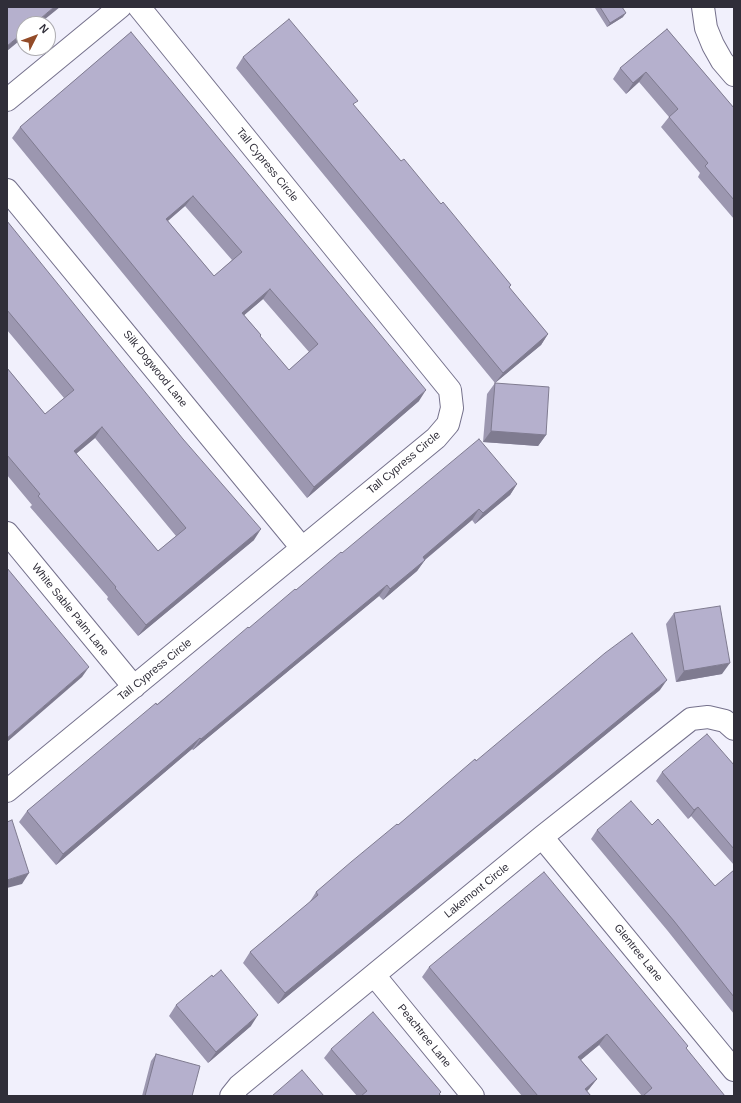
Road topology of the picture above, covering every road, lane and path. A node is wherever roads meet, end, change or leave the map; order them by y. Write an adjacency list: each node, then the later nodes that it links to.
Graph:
1 (120, 7): 5 (street)
2 (139, 7): 8 (street, Tall Cypress Circle)
3 (703, 7): 4 (street)
4 (734, 75)
5 (7, 100)
6 (7, 190): 8 (street, Silk Dogwood Lane)
7 (7, 533): 9 (street, White Sable Palm Lane)
8 (302, 548): 9 (street, Tall Cypress Circle)
9 (134, 687): 11 (street, Tall Cypress Circle)
10 (734, 729): 12 (street, Lakemont Circle)
11 (7, 791)
12 (542, 837): 13 (street, Lakemont Circle); 14 (street, Glentree Lane)
13 (374, 975): 15 (street, Lakemont Circle); 16 (street, Peachtree Lane)
14 (734, 1070)
15 (231, 1096)
16 (473, 1096)

